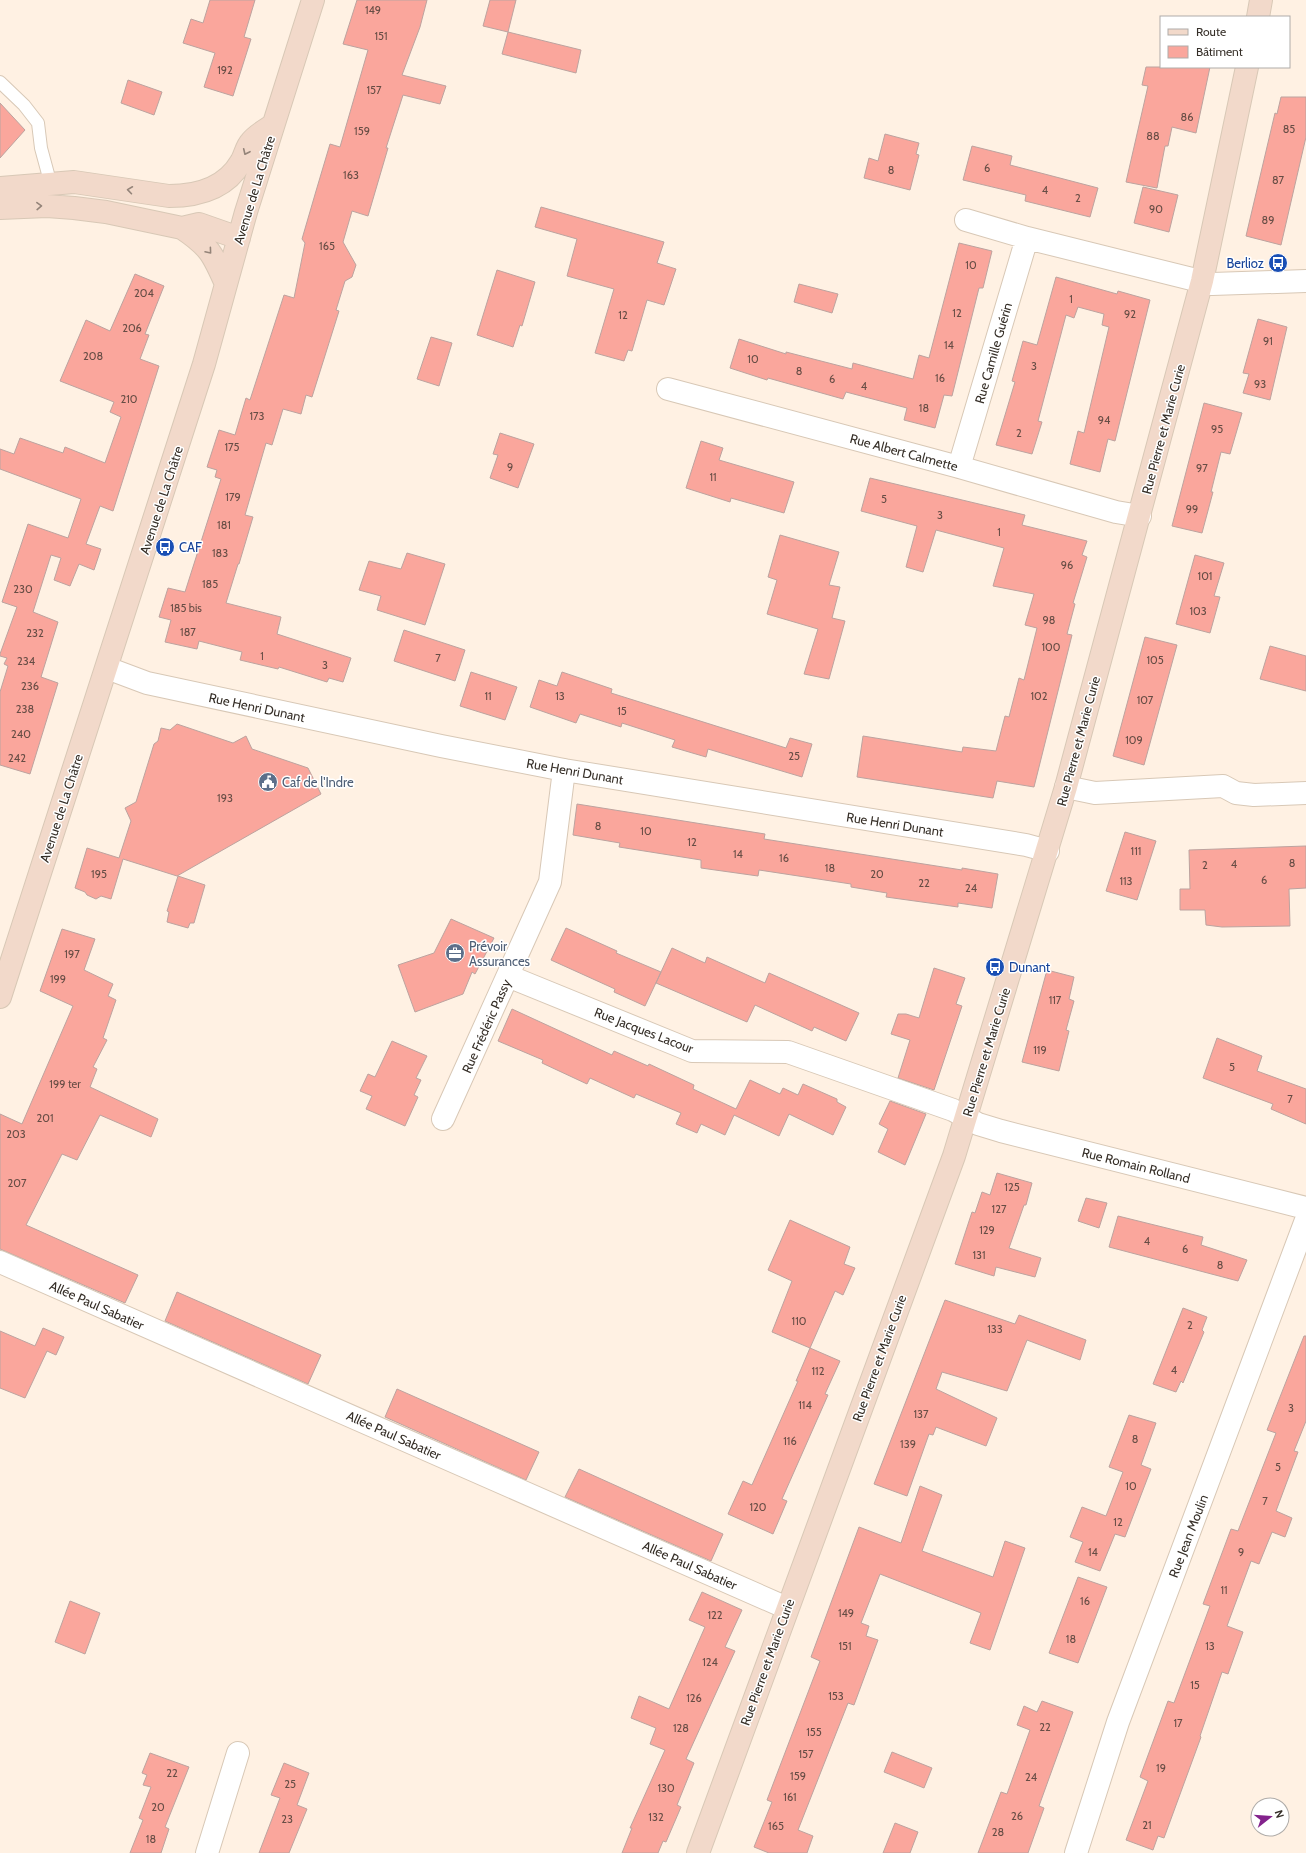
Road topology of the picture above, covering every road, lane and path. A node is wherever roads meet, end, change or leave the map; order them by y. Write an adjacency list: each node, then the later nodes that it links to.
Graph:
1 (313, 0): 6 (street, Avenue de La Châtre)
2 (1261, 0): 3 (street)
3 (1258, 16)
4 (1247, 68): 15 (street, Rue Pierre et Marie Curie)
5 (0, 82): 7 (lane)
6 (273, 125): 9 (street, one-way to 9); 13 (street, Avenue de La Châtre)
7 (51, 185): 8 (street); 9 (street, one-way to 7)
8 (0, 188)
9 (169, 196): 12 (street)
10 (0, 208): 12 (street, one-way to 12)
11 (966, 220): 14 (street)
12 (190, 226): 13 (street); 17 (street, one-way to 17)
13 (238, 238): 17 (street, Avenue de La Châtre)
14 (1027, 238): 15 (street); 19 (street, Rue Camille Guérin)
15 (1202, 281): 16 (street); 20 (street, Rue Pierre et Marie Curie)
16 (1306, 281)
17 (226, 284): 21 (street, Avenue de La Châtre)
18 (668, 389): 19 (street, Rue Albert Calmette)
19 (959, 467): 20 (street, Rue Albert Calmette)
20 (1140, 516): 23 (street, Rue Pierre et Marie Curie)
21 (107, 668): 22 (street, Rue Henri Dunant); 27 (street, Avenue de La Châtre)
22 (564, 770): 25 (street, Rue Henri Dunant); 26 (street, Rue Frédéric Passy)
23 (1066, 787): 24 (street); 25 (street, Rue Pierre et Marie Curie)
24 (1306, 793)
25 (1048, 851): 28 (street, Rue Pierre et Marie Curie)
26 (508, 976): 28 (street, Rue Jacques Lacour); 29 (street, Rue Frédéric Passy)
27 (0, 997)
28 (967, 1117): 30 (street, Rue Romain Rolland); 33 (street, Rue Pierre et Marie Curie)
29 (443, 1119)
30 (1306, 1208)
31 (1306, 1220): 37 (street, Rue Jean Moulin)
32 (0, 1262): 33 (street, Allée Paul Sabatier)
33 (787, 1608): 36 (street, Rue Pierre et Marie Curie)
34 (238, 1753): 35 (street)
35 (207, 1853)
36 (698, 1853)
37 (1076, 1853)

